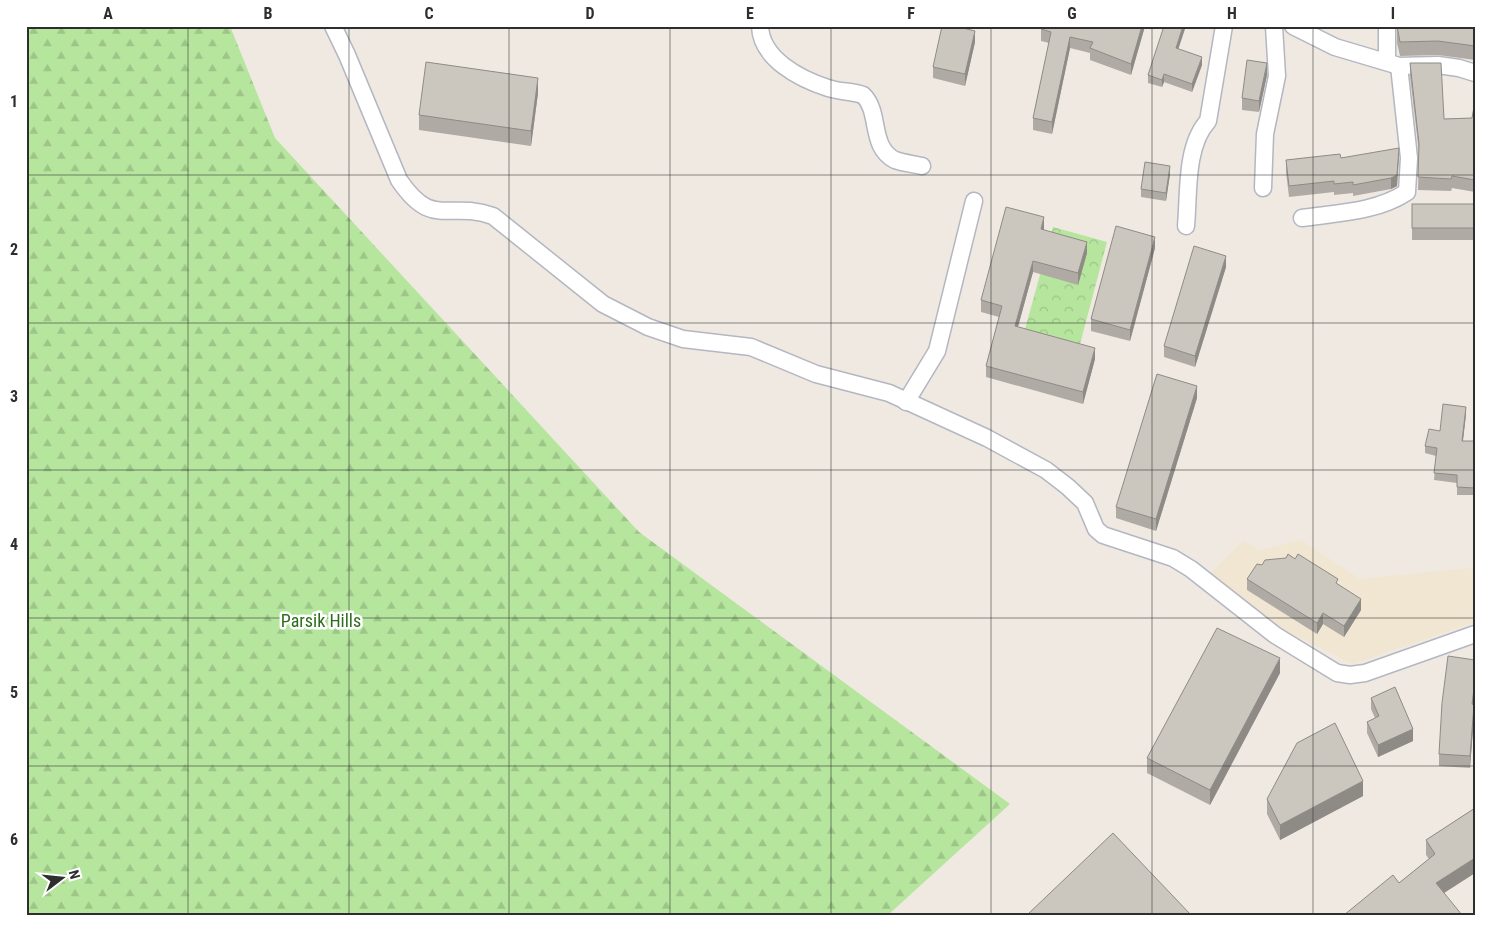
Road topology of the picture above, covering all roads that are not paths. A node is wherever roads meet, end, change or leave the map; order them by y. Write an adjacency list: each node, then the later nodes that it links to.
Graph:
1 (333, 26): 14 (street)
2 (760, 26): 9 (street)
3 (1224, 26): 13 (street)
4 (1274, 26): 10 (street)
5 (1293, 26): 7 (street)
6 (1387, 26): 7 (street)
7 (1393, 64): 8 (street); 12 (street)
8 (1475, 73)
9 (922, 166)
10 (1263, 188)
11 (974, 201): 14 (street)
12 (1302, 218)
13 (1186, 226)
14 (906, 402): 15 (street)
15 (1475, 634)

